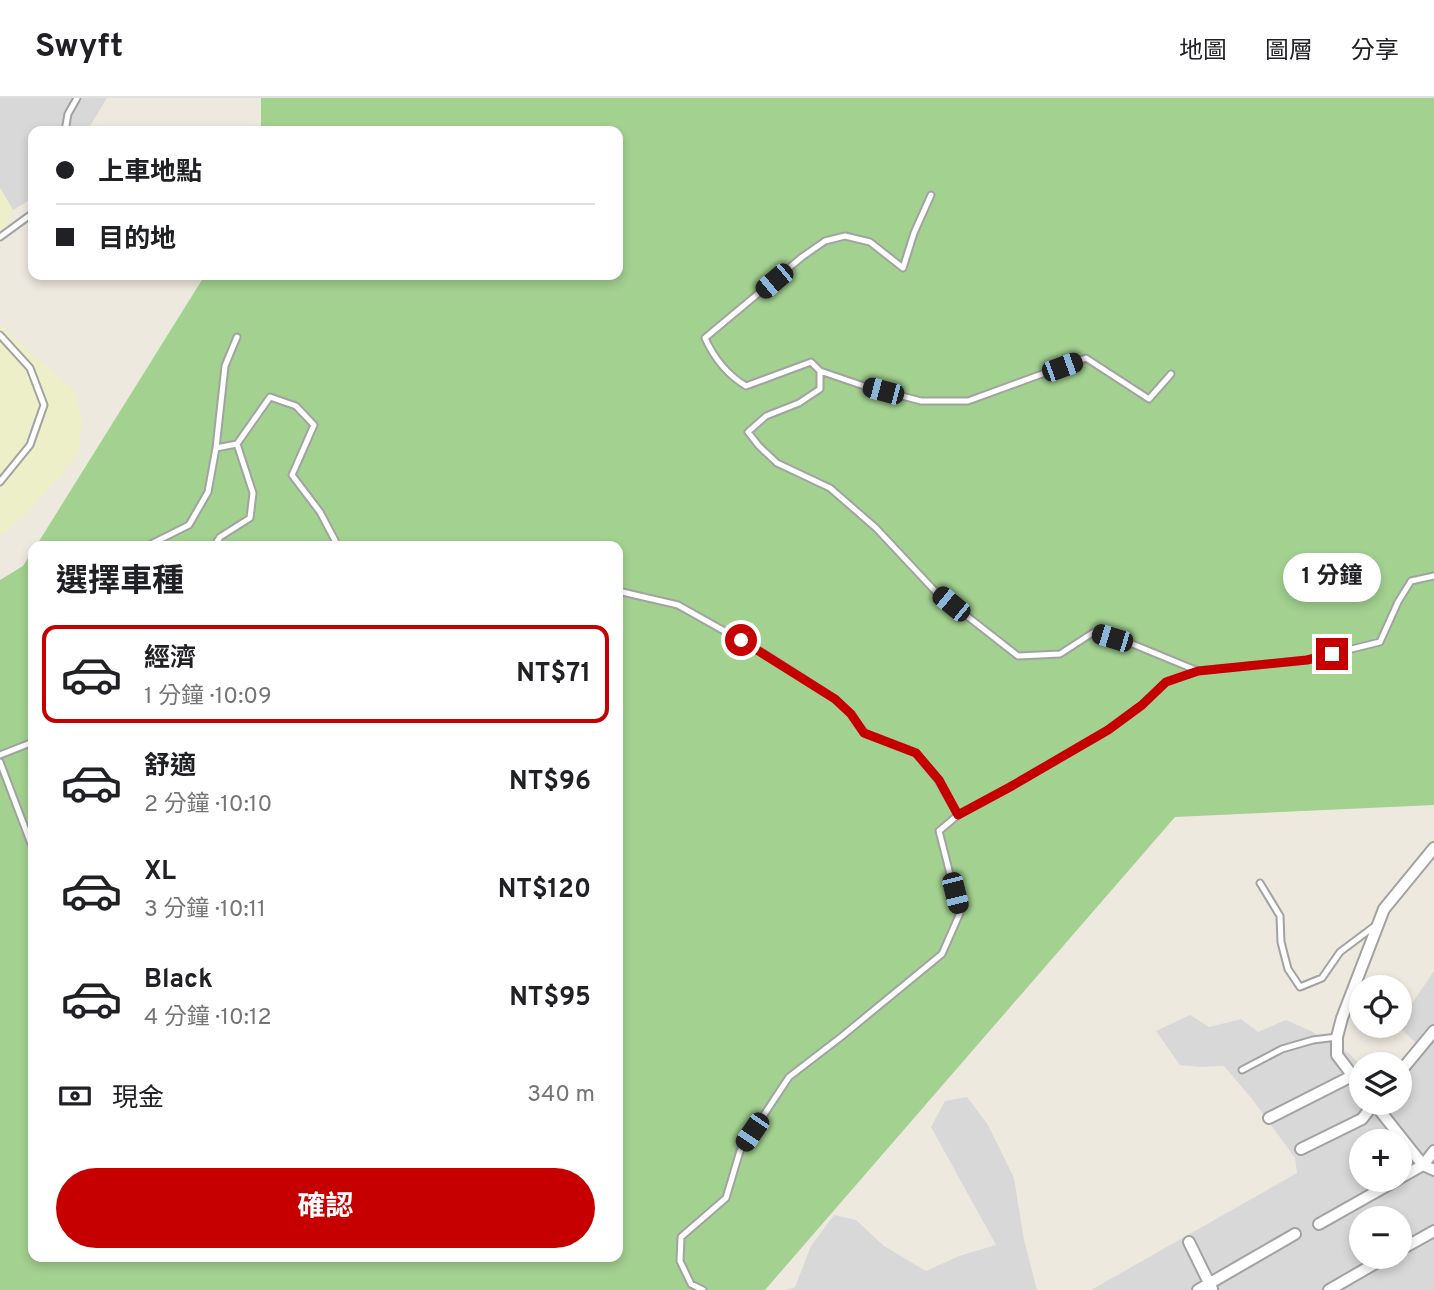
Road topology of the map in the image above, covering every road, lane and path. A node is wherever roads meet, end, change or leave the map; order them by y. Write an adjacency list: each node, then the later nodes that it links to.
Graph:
1 (77, 98): 2 (lane)
2 (66, 126)
3 (931, 195): 8 (lane)
4 (28, 217): 5 (lane)
5 (0, 237)
6 (0, 335): 12 (lane)
7 (237, 337): 11 (lane)
8 (820, 371): 9 (lane); 18 (lane)
9 (1171, 374)
10 (237, 444): 11 (lane); 14 (lane); 15 (lane)
11 (216, 448): 13 (lane)
12 (0, 482)
13 (157, 541)
14 (217, 541)
15 (335, 541)
16 (1434, 576): 18 (lane)
17 (623, 592): 22 (lane)
18 (1198, 671): 22 (lane)
19 (28, 744): 20 (lane)
20 (0, 755)
21 (0, 762): 23 (lane)
22 (958, 815): 48 (lane)
23 (28, 836)
24 (1434, 848): 26 (street)
25 (1260, 883): 26 (lane)
26 (1378, 923): 28 (street)
27 (1434, 1031): 29 (street)
28 (1337, 1037): 30 (lane); 31 (street)
29 (1412, 1058)
30 (1242, 1070)
31 (1349, 1072)
32 (1349, 1078): 35 (street)
33 (1365, 1115): 36 (street)
34 (1384, 1115): 38 (street)
35 (1269, 1118)
36 (1301, 1149)
37 (1434, 1151): 38 (street)
38 (1429, 1168): 39 (street)
39 (1412, 1174)
40 (1376, 1192): 41 (street)
41 (1320, 1224)
42 (1434, 1231): 45 (street)
43 (1295, 1234): 47 (street)
44 (1188, 1242): 47 (street)
45 (1412, 1243)
46 (1365, 1269): 50 (street)
47 (1210, 1287): 49 (street)
48 (703, 1290)
49 (1198, 1290)
50 (1329, 1290)

